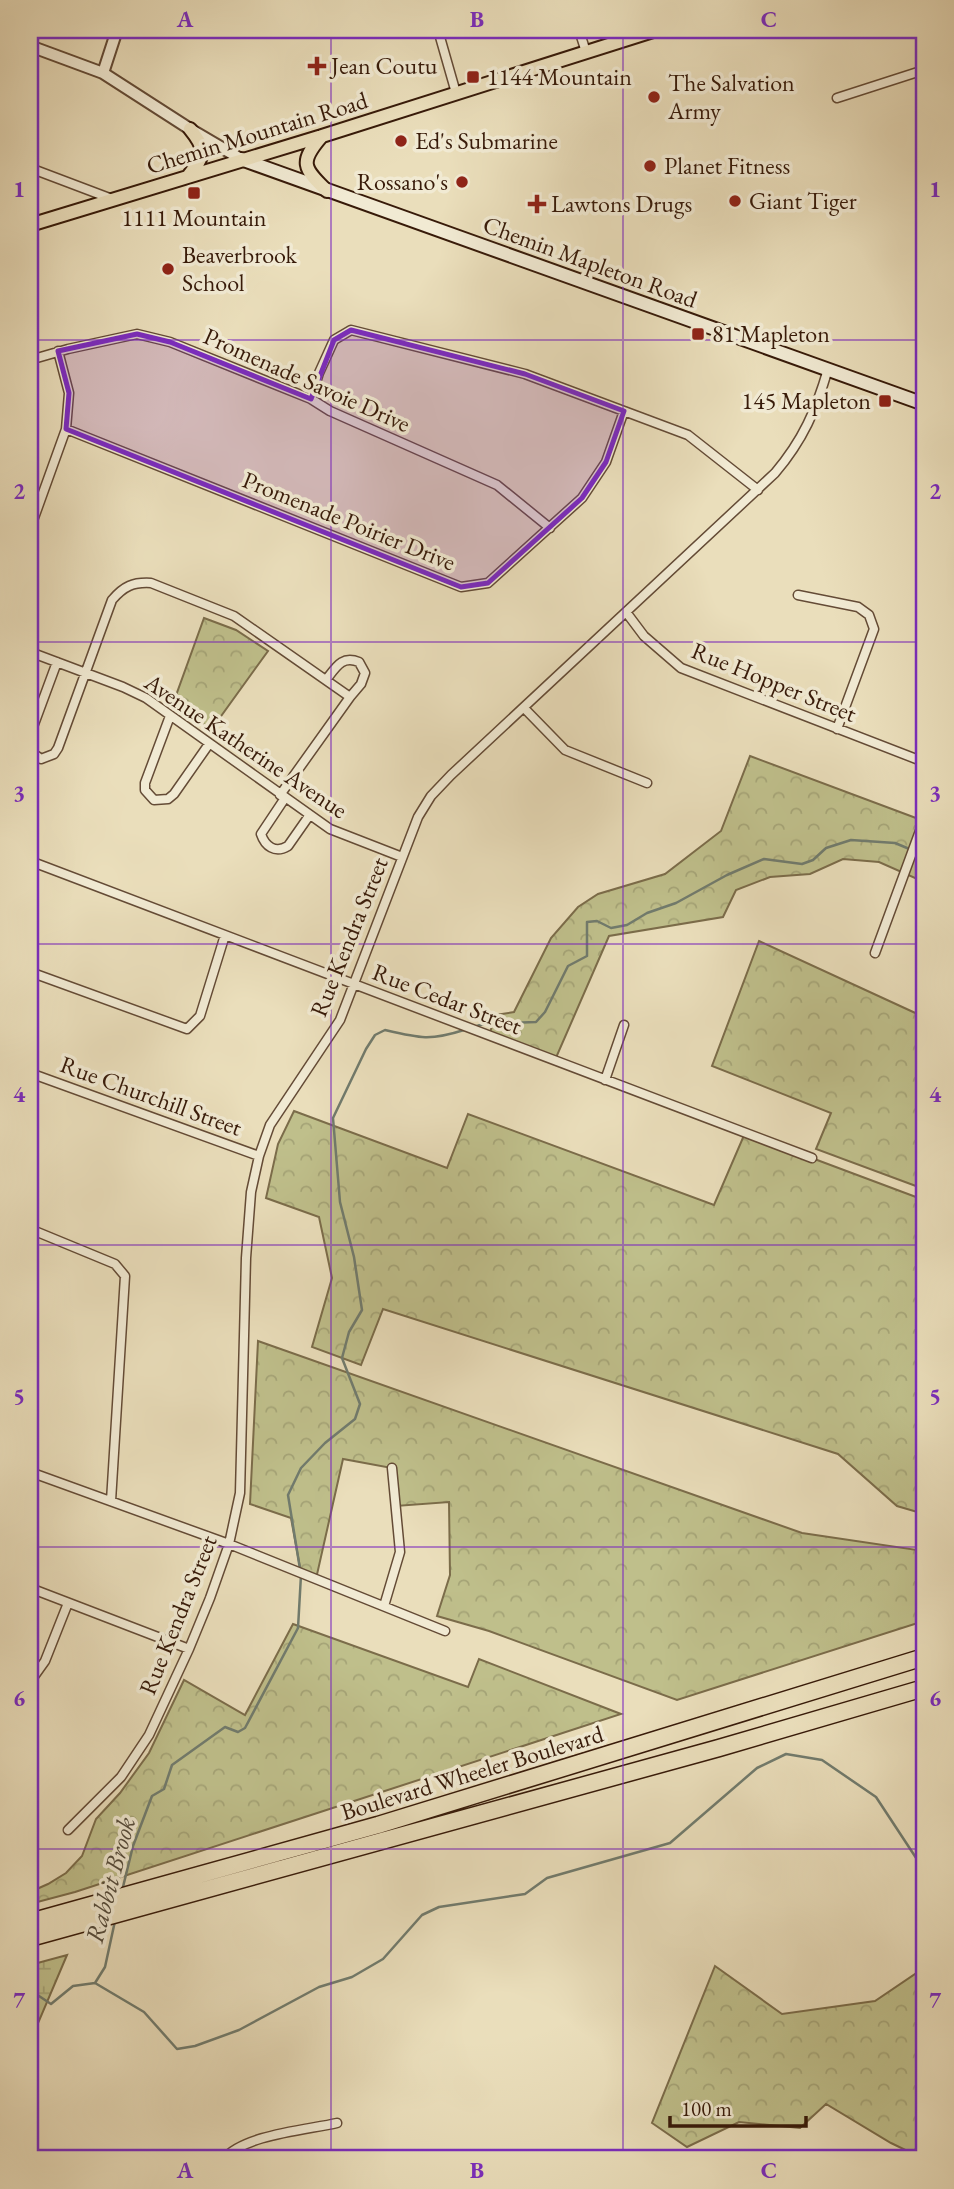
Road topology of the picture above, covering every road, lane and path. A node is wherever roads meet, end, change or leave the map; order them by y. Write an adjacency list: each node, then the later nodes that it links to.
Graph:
1 (117, 30): 8 (street)
2 (438, 30): 9 (street)
3 (579, 30): 6 (street)
4 (656, 30): 6 (main road, Chemin Mountain Road)
5 (30, 46): 8 (street)
6 (586, 52): 9 (main road, Chemin Mountain Road)
7 (924, 70): 10 (street)
8 (103, 73): 11 (street)
9 (456, 93): 12 (main road, Chemin Mountain Road)
10 (837, 98)
11 (190, 129): 13 (street); 15 (main road)
12 (322, 136): 13 (main road, Chemin Mountain Road); 16 (main road)
13 (241, 159): 15 (main road, Chemin Mountain Road); 16 (main road, Chemin Mapleton Road)
14 (30, 168): 17 (street)
15 (189, 175): 17 (main road, Chemin Mountain Road)
16 (327, 191): 21 (main road, Chemin Mapleton Road)
17 (111, 199): 18 (main road, Chemin Mountain Road)
18 (30, 225)
19 (58, 351): 20 (street, Promenade Savoie Drive); 22 (street, Promenade Savoie Drive); 25 (street)
20 (30, 360)
21 (828, 369): 23 (main road, Chemin Mapleton Road); 26 (street, Rue Kendra Street)
22 (311, 399): 24 (street); 27 (street, Promenade Savoie Drive)
23 (924, 404)
24 (624, 411): 26 (street); 27 (street, Promenade Poirier Drive)
25 (66, 429): 27 (street, Promenade Poirier Drive); 28 (street)
26 (758, 490): 30 (street, Rue Kendra Street)
27 (550, 528)
28 (30, 529)
29 (798, 595): 38 (street)
30 (626, 612): 36 (street, Rue Kendra Street); 38 (street, Rue Hopper Street)
31 (30, 652): 32 (street, Avenue Katherine Avenue)
32 (57, 663): 33 (street, Avenue Katherine Avenue); 39 (street)
33 (86, 673): 34 (street); 37 (street, Avenue Katherine Avenue); 41 (street)
34 (326, 680): 35 (street); 35 (street)
35 (350, 697): 44 (street)
36 (524, 708): 43 (street); 47 (street, Rue Kendra Street)
37 (170, 716): 40 (street, Avenue Katherine Avenue); 40 (street)
38 (837, 729): 42 (street, Rue Hopper Street)
39 (30, 735)
40 (209, 744): 44 (street, Avenue Katherine Avenue)
41 (30, 751)
42 (924, 762)
43 (647, 783)
44 (283, 796): 45 (street, Avenue Katherine Avenue); 45 (street)
45 (309, 816): 47 (street, Avenue Katherine Avenue)
46 (924, 820): 50 (street)
47 (402, 857): 52 (street, Rue Kendra Street)
48 (30, 861): 49 (street, Rue Cedar Street)
49 (225, 935): 51 (street); 52 (street, Rue Cedar Street)
50 (875, 953)
51 (30, 972)
52 (354, 984): 55 (street, Rue Cedar Street); 56 (street, Rue Kendra Street)
53 (624, 1026): 55 (street)
54 (30, 1073): 56 (street, Rue Churchill Street)
55 (605, 1080): 57 (street, Rue Cedar Street)
56 (259, 1156): 62 (street, Rue Kendra Street)
57 (812, 1158)
58 (30, 1229): 61 (street)
59 (392, 1468): 65 (street)
60 (30, 1472): 61 (street)
61 (111, 1501): 62 (street)
62 (229, 1544): 65 (street); 67 (street, Rue Kendra Street)
63 (30, 1588): 64 (street)
64 (68, 1603): 67 (street); 69 (street)
65 (384, 1606): 66 (street)
66 (445, 1631)
67 (189, 1649): 71 (street, Rue Kendra Street)
68 (924, 1657): 72 (highway, Boulevard Wheeler Boulevard)
69 (30, 1682)
70 (924, 1688): 73 (highway, Boulevard Wheeler Boulevard)
71 (68, 1830)
72 (30, 1922)
73 (30, 1938)
74 (337, 2123): 75 (street)
75 (223, 2159)

